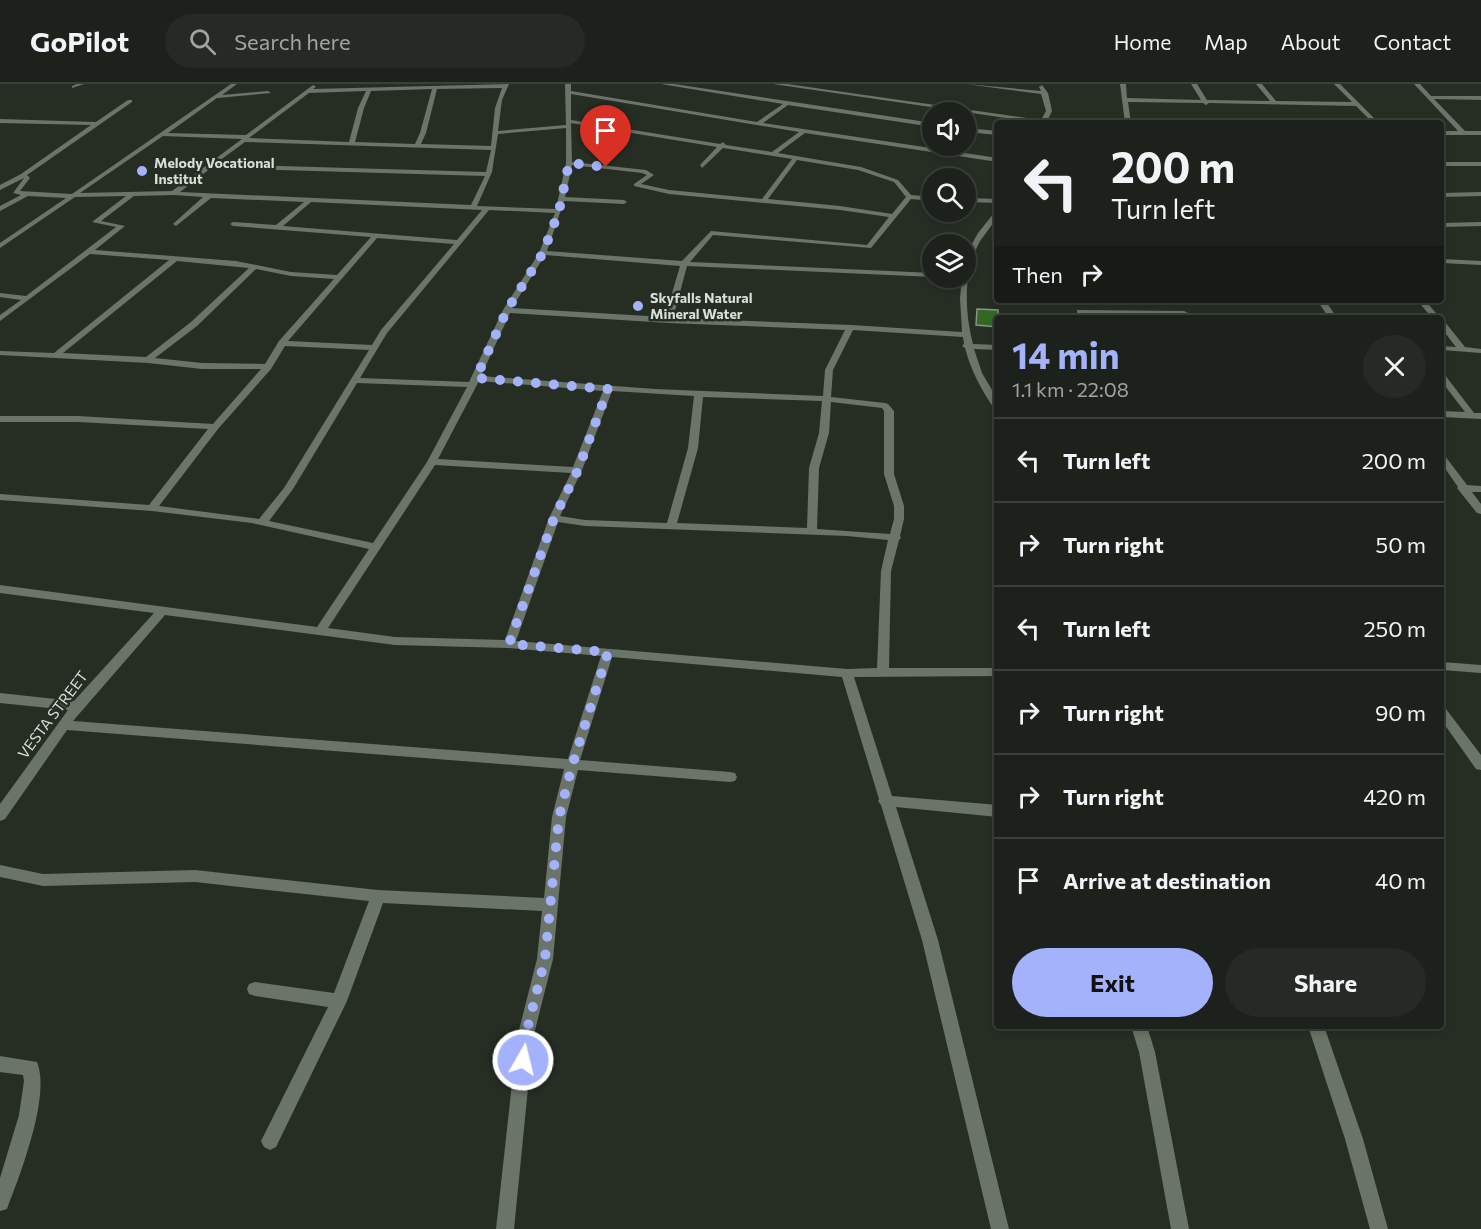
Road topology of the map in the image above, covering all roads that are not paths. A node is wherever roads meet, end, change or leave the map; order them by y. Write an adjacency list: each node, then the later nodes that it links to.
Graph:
1 (81, 84): 14 (street)
2 (234, 84): 22 (street)
3 (316, 84): 18 (street)
4 (664, 84): 28 (street)
5 (776, 84): 21 (street)
6 (969, 84): 20 (street)
7 (1041, 84): 20 (street)
8 (1123, 84): 25 (street)
9 (1194, 84): 29 (street)
10 (1258, 84): 27 (street)
11 (1337, 84): 30 (street)
12 (1418, 84): 23 (street)
13 (506, 85): 15 (street); 43 (street)
14 (74, 87)
15 (435, 87): 17 (street); 52 (street)
16 (568, 88): 37 (street); 40 (street)
17 (369, 90): 18 (street); 50 (street)
18 (309, 91): 49 (street)
19 (268, 93): 22 (street)
20 (1045, 93): 34 (street)
21 (849, 95): 31 (street); 33 (street)
22 (214, 97): 48 (street)
23 (1431, 98): 24 (street); 46 (street)
24 (1481, 98)
25 (1126, 100): 29 (street); 35 (street)
26 (130, 101): 39 (street)
27 (1274, 102): 29 (street); 30 (street)
28 (786, 104): 31 (street); 37 (street)
29 (1206, 104)
30 (1356, 104): 36 (street)
31 (832, 110): 38 (street)
32 (0, 120): 39 (street)
33 (1029, 120)
34 (1044, 120)
35 (1128, 120)
36 (1373, 120)
37 (759, 123): 41 (street)
38 (922, 123)
39 (97, 124): 63 (street)
40 (570, 124): 43 (street); 51 (street); 57 (street)
41 (804, 131): 54 (street); 56 (street)
42 (976, 131): 44 (street)
43 (496, 133): 53 (street)
44 (994, 133)
45 (1444, 133): 46 (street)
46 (1463, 133): 47 (street)
47 (1481, 133)
48 (160, 134): 49 (street); 69 (street)
49 (247, 138): 50 (street); 60 (street)
50 (352, 143): 52 (street)
51 (723, 144): 54 (street); 61 (street)
52 (417, 146): 53 (street)
53 (495, 148): 62 (street)
54 (774, 153): 55 (street)
55 (796, 157): 74 (street); 81 (street)
56 (994, 159)
57 (569, 163): 77 (street); 81 (street)
58 (1444, 164): 59 (street)
59 (1481, 164)
60 (212, 166): 62 (street); 68 (street)
61 (702, 166)
62 (488, 174): 82 (street)
63 (23, 175): 64 (street); 66 (street)
64 (0, 188)
65 (0, 193): 66 (street)
66 (16, 193): 71 (street)
67 (134, 193): 68 (street); 69 (street); 97 (street)
68 (174, 193): 73 (street)
69 (77, 194): 71 (street); 96 (street)
70 (1481, 194): 72 (street)
71 (27, 195): 84 (street)
72 (1444, 195)
73 (209, 196): 76 (street); 88 (street)
74 (909, 197): 75 (street); 86 (street)
75 (922, 198)
76 (311, 199): 82 (street); 92 (street)
77 (561, 199): 80 (street); 85 (street)
78 (976, 200): 79 (street)
79 (994, 201)
80 (624, 202)
81 (763, 202): 86 (street)
82 (473, 207): 83 (street)
83 (487, 208): 85 (street); 94 (street)
84 (0, 209)
85 (559, 211): 98 (street)
86 (893, 216): 102 (street)
87 (994, 216): 95 (street)
88 (176, 224)
89 (233, 224): 92 (street)
90 (1444, 225): 91 (street)
91 (1481, 225)
92 (278, 227): 93 (street)
93 (376, 235): 94 (street); 105 (street)
94 (459, 242): 121 (street)
95 (976, 243)
96 (0, 246)
97 (90, 252): 99 (street); 108 (street)
98 (543, 253): 102 (street); 110 (street)
99 (175, 259): 103 (street); 127 (street)
100 (1444, 261): 101 (street)
101 (1481, 263)
102 (684, 264): 104 (street); 115 (street)
103 (254, 267): 105 (street); 128 (street)
104 (922, 274)
105 (339, 277): 119 (street)
106 (966, 288): 118 (street)
107 (0, 295): 108 (street)
108 (27, 298): 114 (street)
109 (1424, 303): 113 (street)
110 (507, 310): 115 (street); 132 (street)
111 (1081, 315): 112 (street)
112 (1185, 315)
113 (1434, 315)
114 (0, 319)
115 (668, 321): 117 (street)
116 (1444, 326): 124 (street)
117 (850, 327): 118 (street); 135 (street)
118 (965, 335): 120 (street)
119 (282, 344): 121 (street); 129 (street)
120 (966, 346): 122 (street); 136 (street)
121 (374, 348): 131 (street)
122 (994, 348)
123 (1444, 348): 124 (street)
124 (1463, 350): 125 (street)
125 (1481, 351)
126 (0, 353): 127 (street)
127 (55, 356): 128 (street)
128 (148, 360): 129 (street)
129 (268, 367): 140 (street)
130 (1444, 379): 138 (street)
131 (356, 380): 132 (street); 150 (street)
132 (475, 382): 133 (street); 142 (street)
133 (608, 389): 134 (street); 143 (street)
134 (699, 395): 135 (street); 151 (street)
135 (827, 399): 152 (street); 153 (street)
136 (994, 400)
137 (1444, 414): 138 (street)
138 (1477, 416)
139 (0, 419): 140 (street)
140 (215, 427): 147 (street)
141 (1444, 461): 144 (street)
142 (432, 462): 143 (street); 154 (street)
143 (578, 470): 149 (street)
144 (1462, 488): 145 (street); 148 (street)
145 (1481, 489)
146 (0, 497): 147 (street)
147 (152, 508): 150 (street)
148 (1481, 510)
149 (554, 518): 151 (street); 158 (street)
150 (262, 522): 154 (street)
151 (671, 526): 152 (street)
152 (812, 531): 153 (street)
153 (896, 538): 164 (street)
154 (374, 547): 157 (street)
155 (0, 589): 156 (street)
156 (161, 612): 157 (street); 166 (street, VESTA STREET)
157 (320, 632): 158 (street)
158 (509, 644): 159 (street)
159 (608, 652): 163 (street); 170 (street)
160 (1444, 666): 161 (street)
161 (1481, 669)
162 (994, 672): 164 (street)
163 (847, 673): 164 (street); 172 (street)
164 (883, 673)
165 (0, 698): 166 (street)
166 (77, 706): 168 (street, VESTA STREET)
167 (1444, 715): 169 (street)
168 (63, 725): 170 (street); 174 (street, VESTA STREET)
169 (1481, 765)
170 (572, 766): 171 (street); 177 (street)
171 (730, 777)
172 (885, 801): 173 (street); 186 (street)
173 (994, 812)
174 (0, 815)
175 (0, 872): 176 (street)
176 (378, 896): 177 (street); 179 (street)
177 (549, 905): 185 (street)
178 (255, 989): 179 (street)
179 (339, 1001): 183 (street)
180 (1140, 1029): 187 (street)
181 (1317, 1029): 188 (street)
182 (0, 1064): 184 (street)
183 (270, 1141)
184 (0, 1202)
185 (505, 1229)
186 (1000, 1229)
187 (1180, 1229)
188 (1379, 1229)

